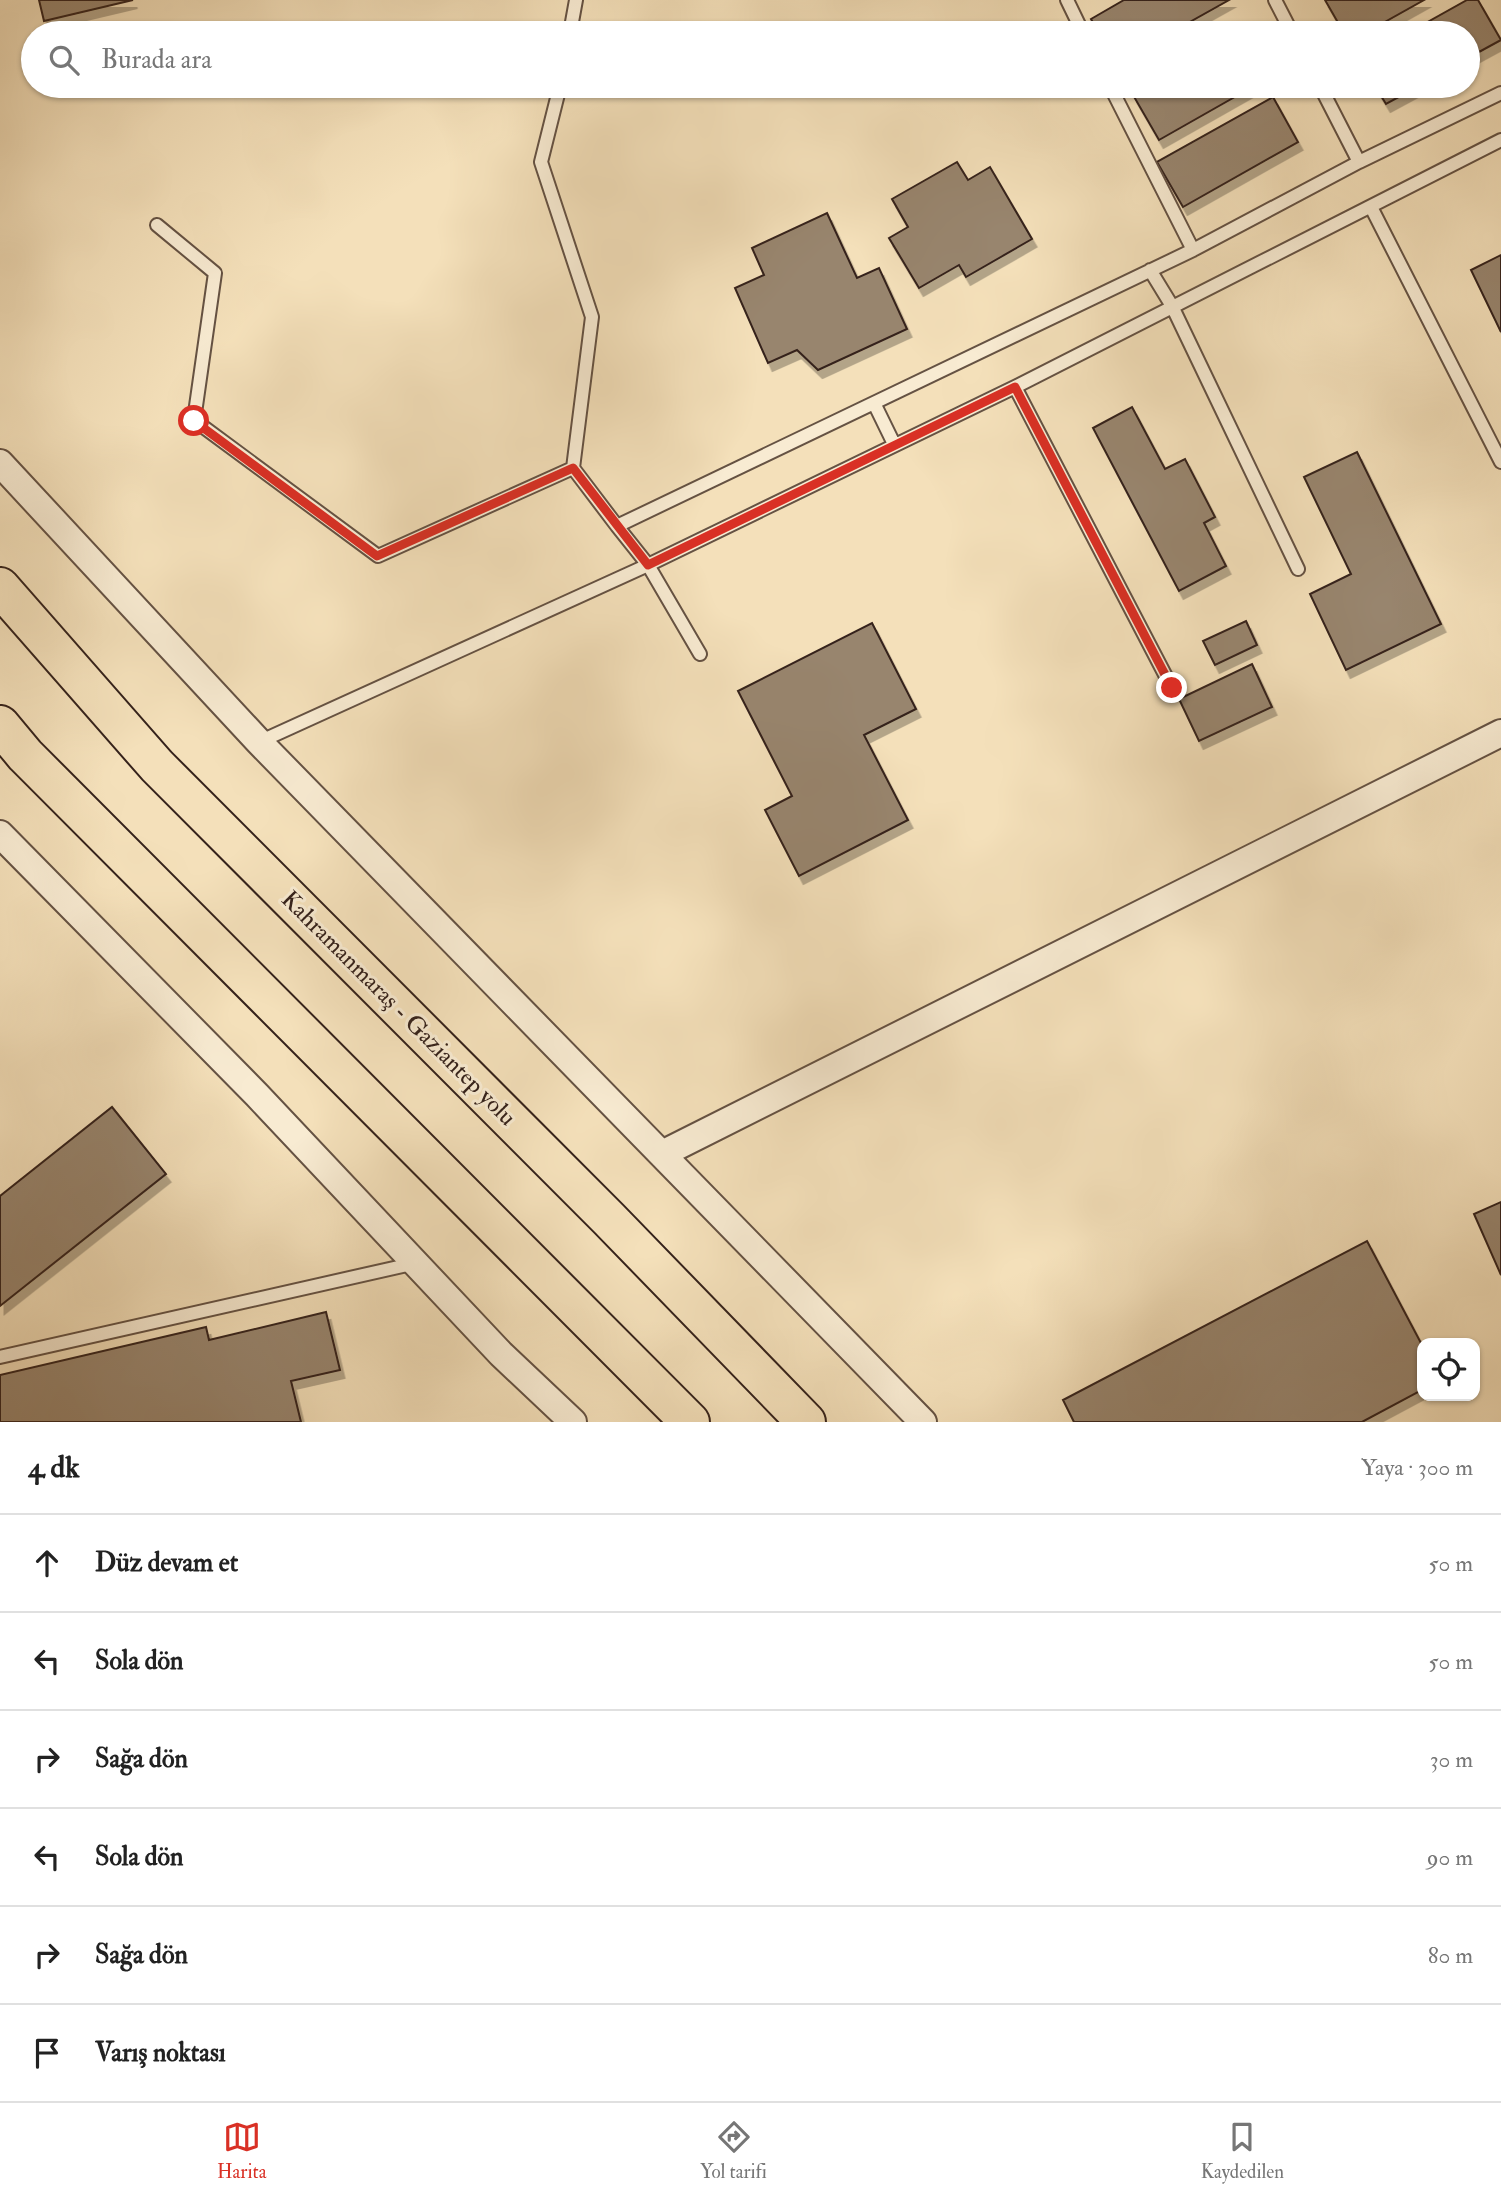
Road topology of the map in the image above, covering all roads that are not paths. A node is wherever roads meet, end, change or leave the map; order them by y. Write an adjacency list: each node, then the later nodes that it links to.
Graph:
1 (576, 0): 4 (lane)
2 (1067, 0): 5 (lane)
3 (1275, 0): 6 (lane)
4 (572, 21)
5 (1077, 21)
6 (1286, 21)
7 (1501, 93): 12 (lane)
8 (557, 98): 23 (lane)
9 (1116, 98): 15 (lane)
10 (1326, 98): 12 (lane)
11 (1501, 140): 13 (lane)
12 (1359, 162): 15 (lane)
13 (1371, 207): 17 (lane); 21 (lane)
14 (157, 225): 23 (lane)
15 (1193, 250): 16 (lane)
16 (1150, 270): 17 (lane); 19 (lane)
17 (1172, 306): 18 (lane); 26 (lane)
18 (1015, 387): 20 (lane); 29 (lane)
19 (874, 403): 20 (lane); 24 (lane)
20 (894, 444): 25 (lane)
21 (1501, 462)
22 (0, 463): 32 (street)
23 (573, 468): 24 (lane)
24 (617, 526): 25 (lane)
25 (648, 565): 28 (lane); 32 (lane)
26 (1298, 569)
27 (0, 587): 39 (highway, Kahramanmaraş - Gaziantep yolu)
28 (700, 654)
29 (1172, 688)
30 (0, 725): 38 (highway)
31 (1501, 733): 34 (street)
32 (259, 741): 34 (street)
33 (0, 834): 35 (street)
34 (662, 1154): 40 (street)
35 (416, 1263): 36 (lane); 37 (street)
36 (0, 1357)
37 (573, 1422)
38 (690, 1422)
39 (806, 1422)
40 (923, 1422)

